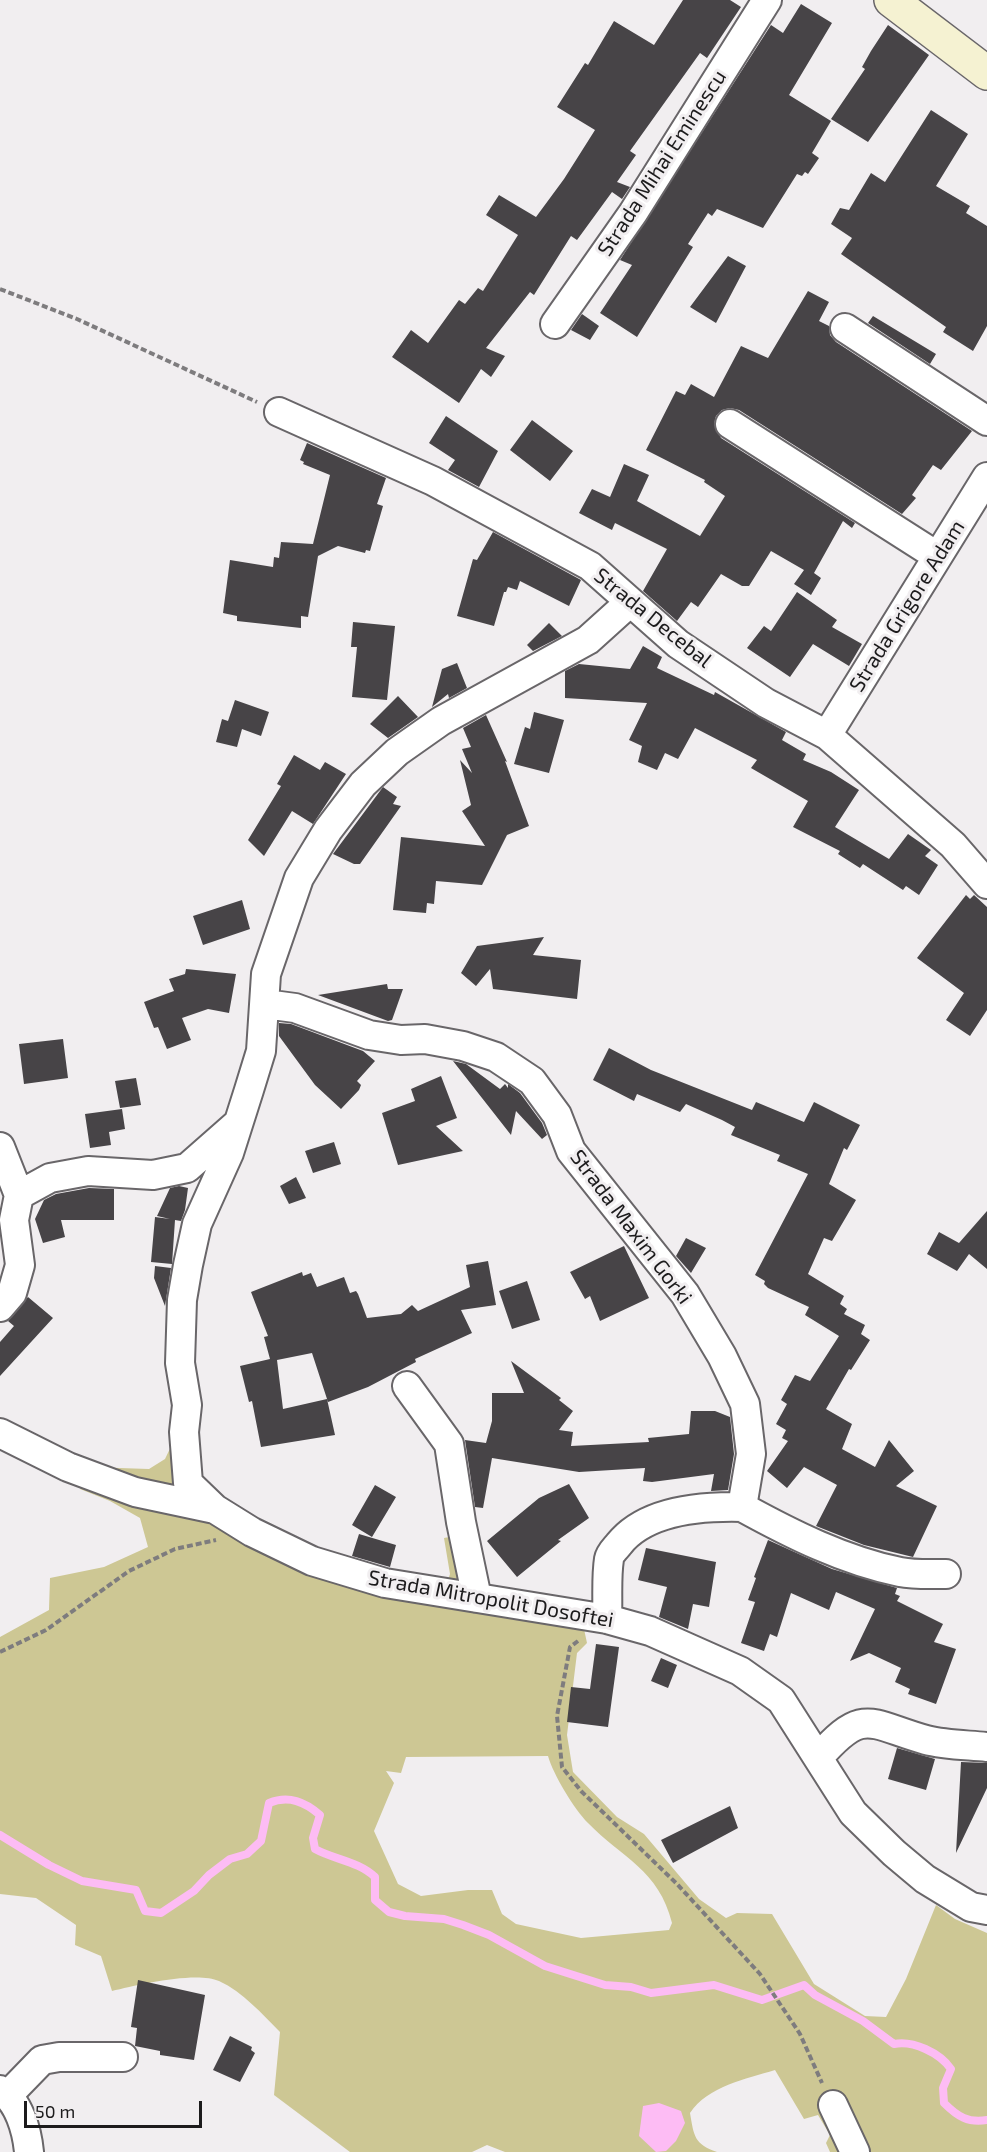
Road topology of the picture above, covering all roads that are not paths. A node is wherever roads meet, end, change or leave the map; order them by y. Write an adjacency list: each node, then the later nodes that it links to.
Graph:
1 (766, 0): 4 (street, Strada Mihai Eminescu)
2 (891, 0): 3 (main road)
3 (987, 74)
4 (555, 324)
5 (845, 328): 7 (street)
6 (279, 412): 11 (street, Strada Decebal)
7 (987, 421)
8 (730, 424): 10 (street)
9 (987, 477): 10 (street, Strada Grigore Adam)
10 (937, 556): 12 (street, Strada Grigore Adam)
11 (629, 603): 12 (street, Strada Decebal); 14 (street)
12 (827, 735): 13 (street, Strada Decebal)
13 (987, 884)
14 (265, 1004): 15 (street); 21 (street, Strada Maxim Gorki)
15 (238, 1123): 17 (street); 22 (street)
16 (0, 1147): 17 (street)
17 (11, 1211): 18 (street)
18 (0, 1307)
19 (407, 1386): 24 (street)
20 (0, 1433): 22 (street, Strada Mitropolit Dosoftei)
21 (742, 1507): 23 (street); 25 (street)
22 (215, 1509): 24 (street, Strada Mitropolit Dosoftei)
23 (946, 1574)
24 (477, 1598): 25 (street, Strada Mitropolit Dosoftei)
25 (607, 1618): 27 (street, Strada Mitropolit Dosoftei)
26 (987, 1747): 27 (street)
27 (819, 1757): 28 (street, Strada Mitropolit Dosoftei)
28 (987, 1910)
29 (123, 2057): 30 (street)
30 (4, 2092): 32 (street)
31 (833, 2105): 33 (street)
32 (29, 2152)
33 (855, 2152)

